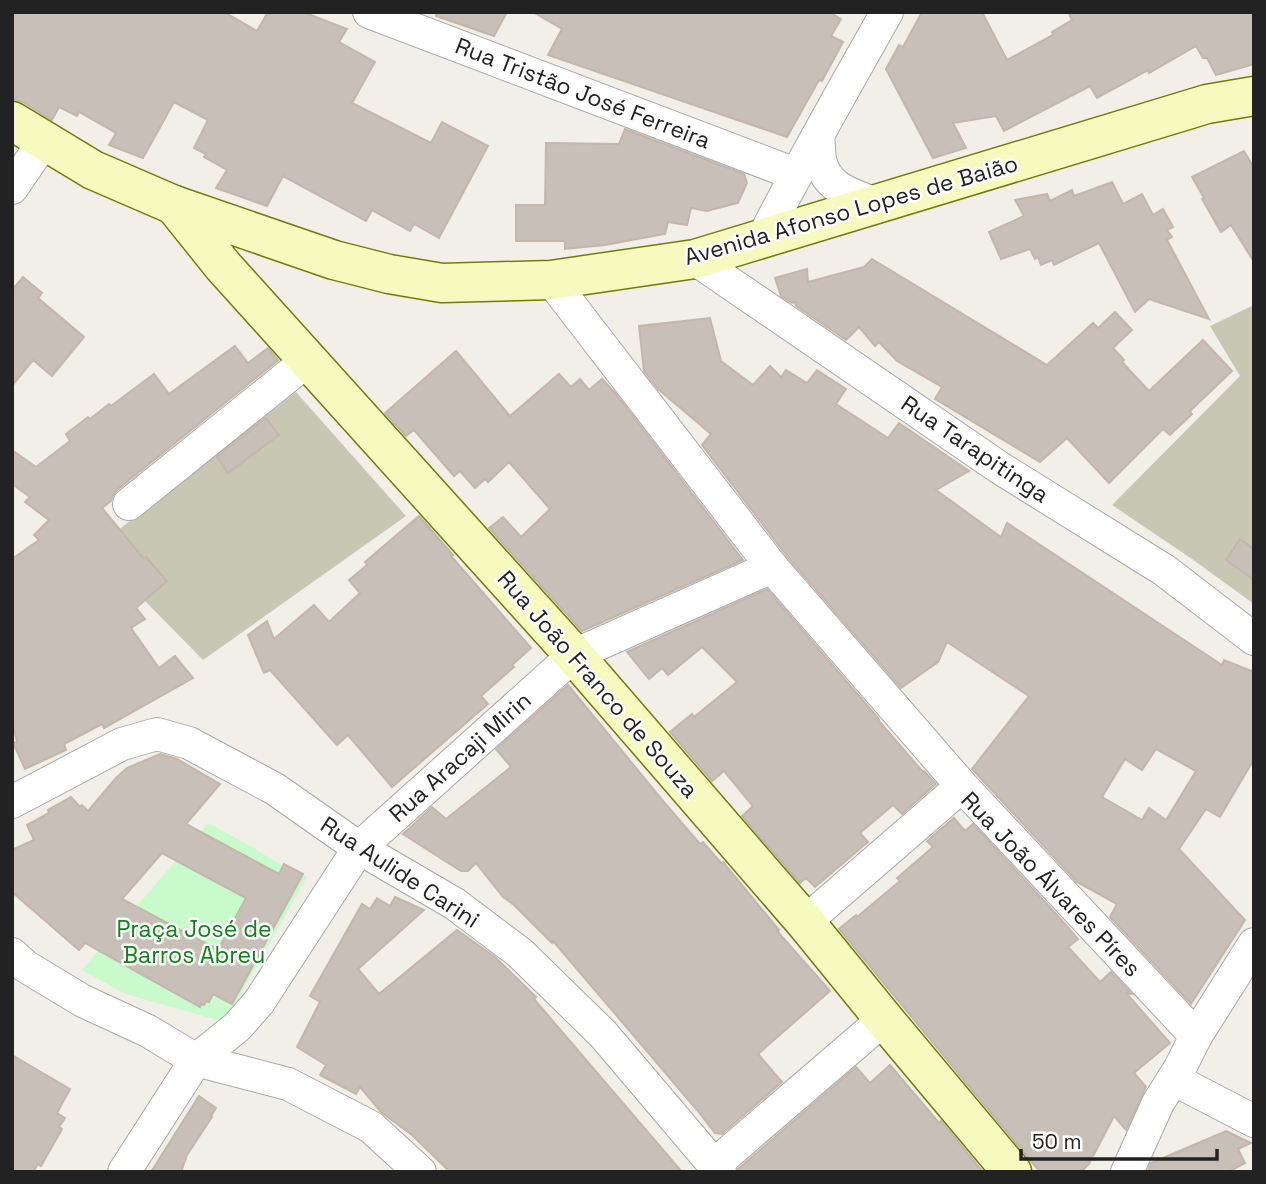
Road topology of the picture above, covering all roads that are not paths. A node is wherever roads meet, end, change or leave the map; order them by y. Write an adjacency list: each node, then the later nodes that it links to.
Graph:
1 (369, 12): 3 (street, Rua Tristão José Ferreira)
2 (887, 12): 6 (street)
3 (427, 22): 8 (street, Rua Tristão José Ferreira)
4 (1254, 96): 10 (street, Avenida Afonso Lopes de Baião)
5 (12, 121): 7 (street, Avenida Afonso Lopes de Baião)
6 (818, 136): 8 (street); 10 (street)
7 (44, 141): 9 (street); 11 (street, Avenida Afonso Lopes de Baião)
8 (795, 174): 13 (street)
9 (12, 188)
10 (876, 204): 13 (street, Avenida Afonso Lopes de Baião)
11 (174, 205): 12 (street, Avenida Afonso Lopes de Baião); 15 (street, Rua João Franco de Souza)
12 (239, 228): 15 (street); 16 (street, Avenida Afonso Lopes de Baião)
13 (763, 238): 14 (street, Avenida Afonso Lopes de Baião)
14 (695, 259): 16 (street, Avenida Afonso Lopes de Baião); 20 (street, Rua Tarapitinga)
15 (223, 266): 17 (street, Rua João Franco de Souza)
16 (551, 280): 19 (street)
17 (309, 360): 18 (street); 21 (street, Rua João Franco de Souza)
18 (129, 504)
19 (772, 567): 21 (street, Rua Aracaji Mirin); 22 (street)
20 (1254, 639)
21 (574, 655): 24 (street, Rua Aracaji Mirin); 25 (street, Rua João Franco de Souza)
22 (962, 786): 25 (street, Rua João Álvares Píres); 29 (street, Rua João Álvares Píres)
23 (12, 802): 24 (street, Rua Aulide Carini)
24 (359, 848): 30 (street, Rua Aracaji Mirin); 33 (street, Rua Aulide Carini)
25 (805, 922): 28 (street, Rua João Franco de Souza)
26 (1254, 944): 29 (street)
27 (12, 954): 30 (street)
28 (884, 1019): 33 (street); 36 (street, Rua João Franco de Souza)
29 (1196, 1036): 31 (street)
30 (196, 1060): 34 (street); 35 (street, Rua Aracaji Mirin)
31 (1173, 1079): 32 (street); 37 (street)
32 (1254, 1121)
33 (717, 1168)
34 (415, 1170)
35 (124, 1172)
36 (1012, 1172)
37 (1126, 1172)

